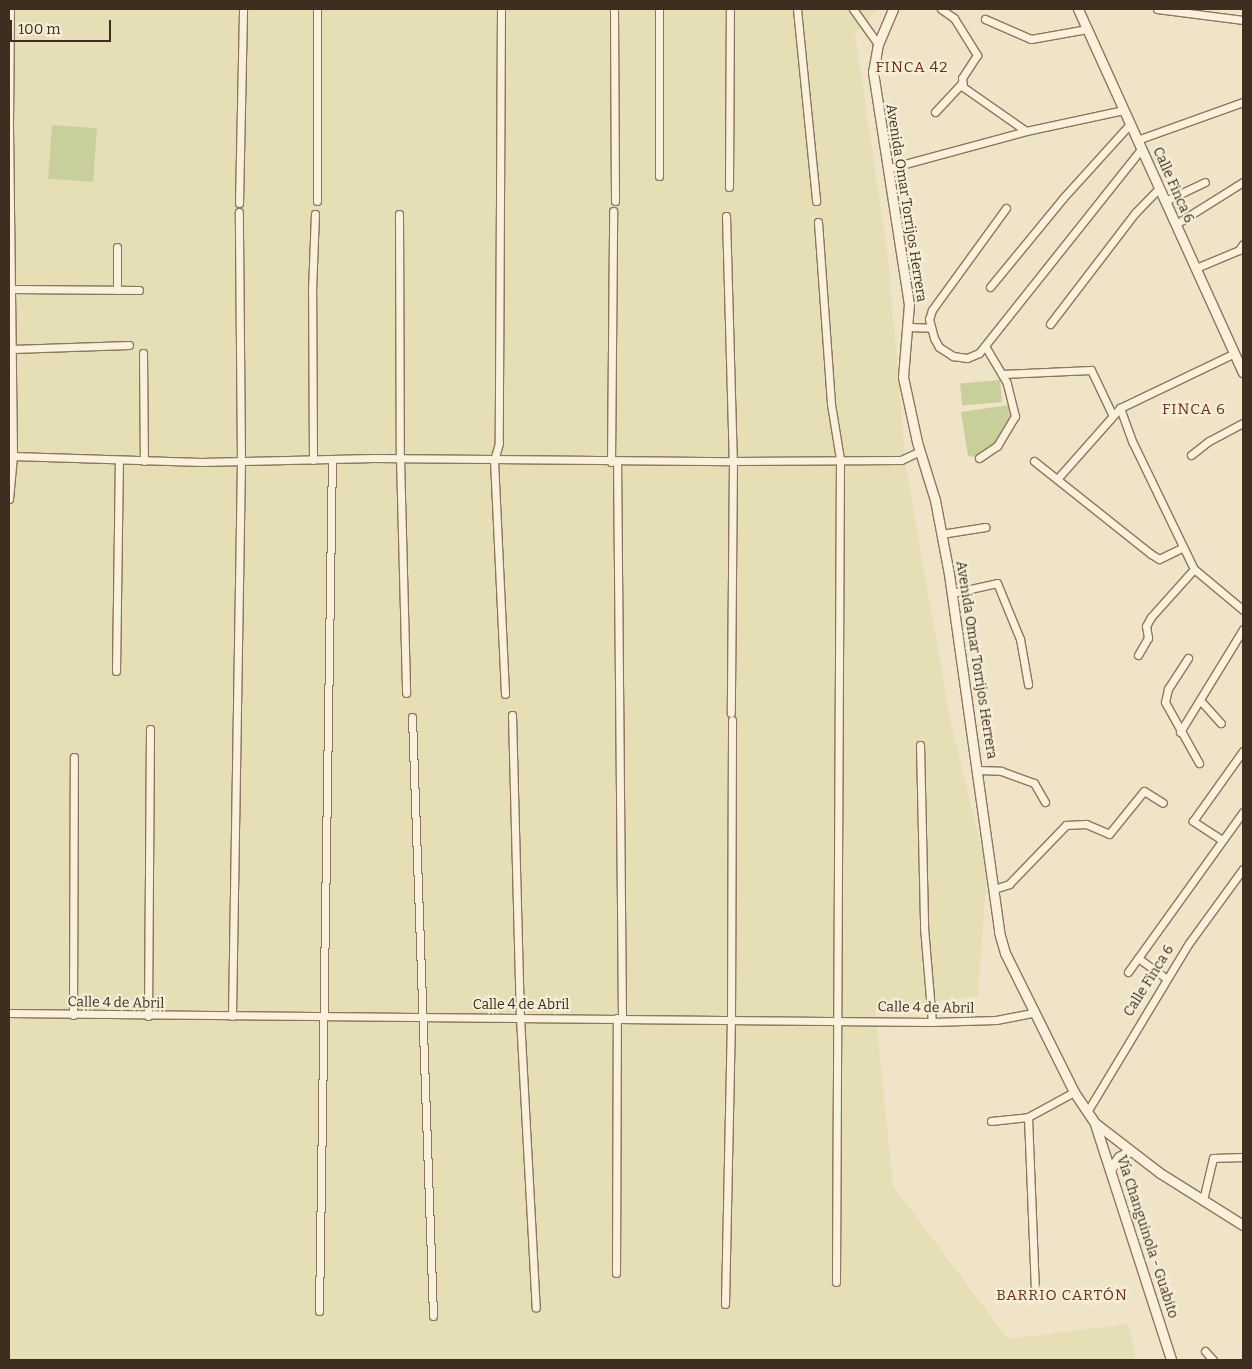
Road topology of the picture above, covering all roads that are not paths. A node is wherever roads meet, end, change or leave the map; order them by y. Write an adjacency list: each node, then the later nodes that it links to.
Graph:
1 (10, 9): 23 (street)
2 (243, 9): 36 (street)
3 (317, 9): 32 (street)
4 (501, 9): 76 (street)
5 (614, 9): 35 (street)
6 (659, 9): 27 (street)
7 (730, 9): 30 (street)
8 (797, 9): 33 (street)
9 (853, 9): 17 (street)
10 (941, 9): 18 (street)
11 (1078, 9): 16 (street, Calle Finca 6)
12 (1157, 9): 15 (street)
13 (890, 11): 17 (street, Avenida Omar Torrijos Herrera)
14 (985, 19): 16 (street)
15 (1243, 20)
16 (1087, 29): 20 (street, Calle Finca 6)
17 (878, 44): 26 (street, Avenida Omar Torrijos Herrera)
18 (962, 83): 21 (street); 24 (street)
19 (1243, 102): 25 (street)
20 (1124, 110): 22 (street, Calle Finca 6); 24 (street)
21 (935, 112)
22 (1130, 124): 25 (street, Calle Finca 6); 49 (street)
23 (9, 125): 47 (street)
24 (1026, 131): 26 (street)
25 (1139, 144): 31 (street, Calle Finca 6); 58 (street)
26 (890, 168): 55 (street, Avenida Omar Torrijos Herrera)
27 (659, 176)
28 (1205, 182): 34 (street)
29 (1243, 182): 44 (street)
30 (729, 187)
31 (1159, 188): 34 (street, Calle Finca 6); 54 (street)
32 (317, 201)
33 (816, 201)
34 (1165, 201): 44 (street, Calle Finca 6)
35 (615, 202)
36 (239, 203)
37 (1006, 208): 56 (street)
38 (612, 211): 79 (street)
39 (239, 212): 78 (street)
40 (315, 214): 75 (street)
41 (399, 214): 70 (street)
42 (726, 216): 80 (street)
43 (818, 222): 73 (street)
44 (1176, 224): 48 (street, Calle Finca 6)
45 (1243, 244): 48 (street)
46 (117, 247): 51 (street)
47 (10, 255): 50 (street)
48 (1196, 268): 61 (street, Calle Finca 6)
49 (990, 287)
50 (12, 289): 51 (street); 53 (street)
51 (117, 290): 52 (street)
52 (140, 290)
53 (10, 323): 59 (street)
54 (1050, 324)
55 (908, 327): 56 (street); 67 (street, Avenida Omar Torrijos Herrera)
56 (931, 328): 58 (street)
57 (128, 345): 59 (street)
58 (985, 346): 63 (street)
59 (12, 349): 69 (street)
60 (143, 353): 77 (street)
61 (1235, 353): 62 (street, Calle Finca 6); 64 (street)
62 (1242, 366)
63 (1002, 374): 65 (street); 71 (street)
64 (1120, 408): 65 (street); 86 (street)
65 (1112, 414): 82 (street)
66 (1243, 423): 68 (street)
67 (920, 451): 73 (street); 85 (street, Avenida Omar Torrijos Herrera)
68 (1191, 455)
69 (11, 456): 74 (street); 83 (street)
70 (400, 458): 72 (street); 76 (street); 95 (street)
71 (979, 458)
72 (332, 459): 75 (street); 122 (street)
73 (840, 459): 80 (street); 127 (street)
74 (119, 460): 77 (street); 93 (street)
75 (313, 460): 78 (street)
76 (494, 460): 79 (street); 96 (street)
77 (144, 461): 78 (street)
78 (241, 461): 121 (street)
79 (614, 461): 80 (street); 124 (street)
80 (733, 461): 126 (street)
81 (1034, 461): 82 (street)
82 (1058, 478): 86 (street)
83 (9, 499)
84 (985, 527): 85 (street)
85 (941, 534): 88 (street, Avenida Omar Torrijos Herrera)
86 (1182, 548): 87 (street)
87 (1194, 569): 89 (street); 91 (street)
88 (952, 593): 94 (street); 107 (street, Avenida Omar Torrijos Herrera)
89 (1243, 610)
90 (1243, 629): 97 (street)
91 (1138, 655)
92 (1188, 658): 102 (street)
93 (116, 671)
94 (1028, 684)
95 (406, 694)
96 (505, 694)
97 (1200, 700): 100 (street); 102 (street)
98 (512, 715): 123 (street)
99 (412, 717): 125 (street)
100 (1221, 723)
101 (150, 729): 120 (street)
102 (1180, 732): 106 (street)
103 (920, 746): 128 (street)
104 (1243, 751): 111 (street)
105 (74, 758): 119 (street)
106 (1199, 762)
107 (978, 770): 108 (street); 113 (street, Avenida Omar Torrijos Herrera)
108 (1045, 802)
109 (1163, 802): 113 (street)
110 (1243, 812): 111 (street)
111 (1222, 840): 114 (street)
112 (1243, 869): 116 (street, Calle Finca 6)
113 (994, 889): 118 (street, Avenida Omar Torrijos Herrera)
114 (1138, 958): 115 (street); 116 (street)
115 (1128, 972)
116 (1166, 978): 130 (street, Calle Finca 6)
117 (9, 1013): 119 (street, Calle 4 de Abril)
118 (1033, 1013): 128 (street, Calle 4 de Abril); 129 (street, Avenida Omar Torrijos Herrera)
119 (73, 1015): 120 (street, Calle 4 de Abril)
120 (148, 1016): 121 (street, Calle 4 de Abril)
121 (232, 1016): 122 (street, Calle 4 de Abril)
122 (325, 1016): 125 (street, Calle 4 de Abril); 144 (street)
123 (520, 1017): 124 (street, Calle 4 de Abril); 125 (street, Calle 4 de Abril); 143 (street)
124 (619, 1018): 126 (street, Calle 4 de Abril); 139 (street)
125 (422, 1019): 145 (street)
126 (731, 1019): 127 (street, Calle 4 de Abril); 142 (street)
127 (836, 1020): 128 (street, Calle 4 de Abril); 140 (street)
128 (932, 1022)
129 (1074, 1092): 130 (street, Avenida Omar Torrijos Herrera); 131 (street)
130 (1086, 1112): 133 (street, Avenida Omar Torrijos Herrera)
131 (1028, 1117): 132 (street); 141 (street)
132 (991, 1121)
133 (1095, 1123): 134 (street, Avenida Omar Torrijos Herrera); 136 (street, Vía Changuinola - Guabito)
134 (1130, 1151): 136 (street); 137 (street, Avenida Omar Torrijos Herrera)
135 (1243, 1157): 137 (street)
136 (1111, 1168): 147 (street, Vía Changuinola - Guabito)
137 (1202, 1200): 138 (street, Avenida Omar Torrijos Herrera)
138 (1243, 1225)
139 (616, 1273)
140 (836, 1282)
141 (1036, 1293)
142 (726, 1304)
143 (536, 1308)
144 (319, 1311)
145 (433, 1316)
146 (1205, 1350): 148 (street)
147 (1171, 1360)
148 (1213, 1360)

